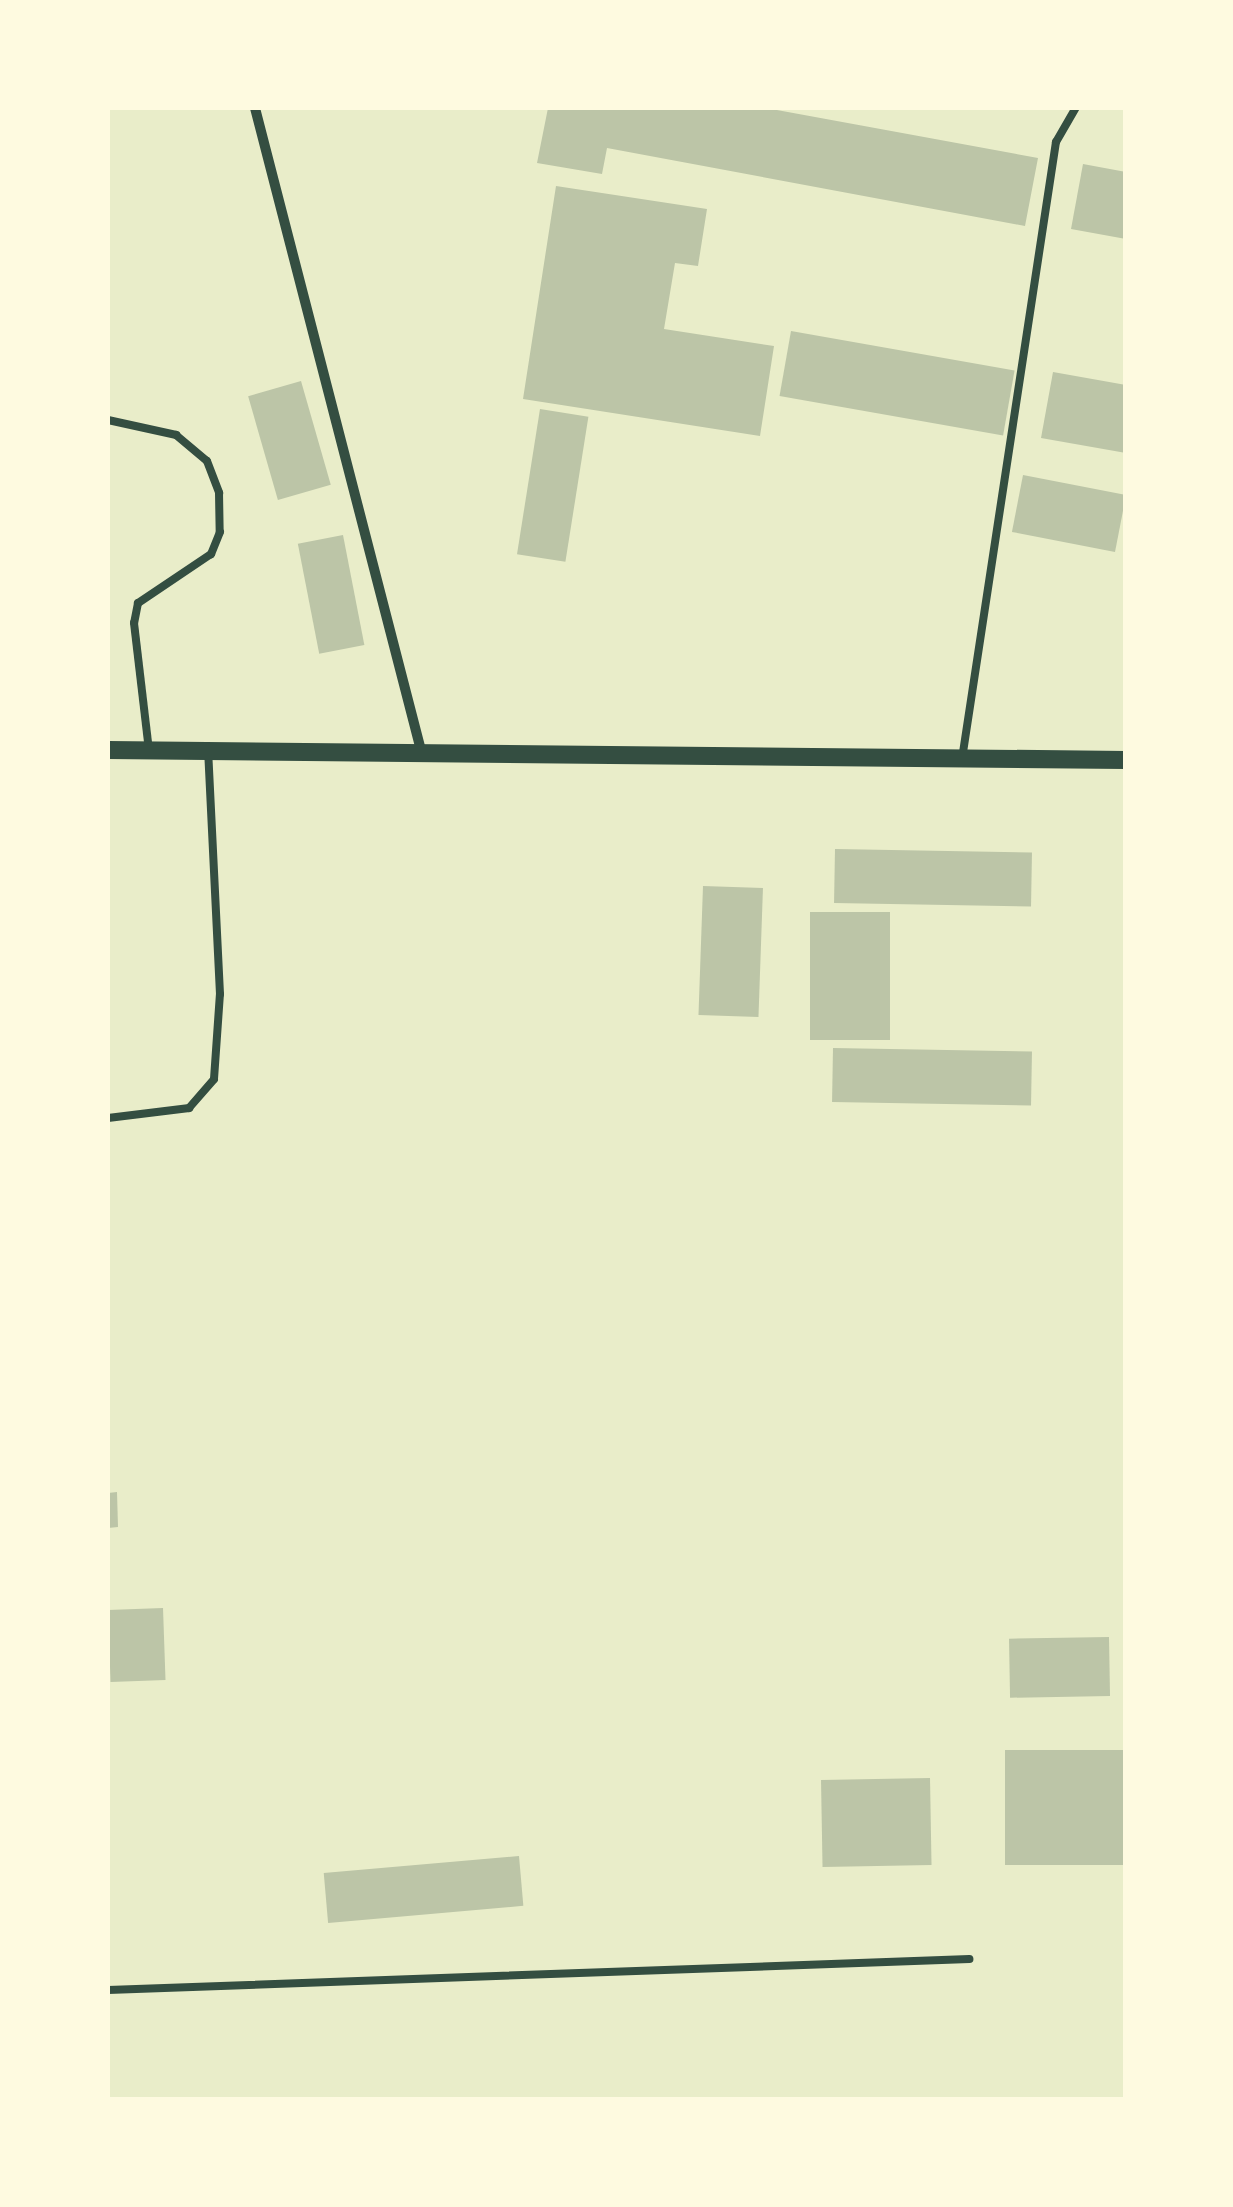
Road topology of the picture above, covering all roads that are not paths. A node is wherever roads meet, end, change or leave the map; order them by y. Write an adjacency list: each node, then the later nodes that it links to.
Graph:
1 (255, 108): 7 (street)
2 (1076, 108): 8 (lane)
3 (108, 420): 5 (lane)
4 (108, 750): 5 (street)
5 (149, 750): 6 (street)
6 (208, 751): 7 (street); 10 (lane)
7 (422, 754): 8 (street)
8 (962, 759): 9 (street)
9 (1126, 760)
10 (108, 1118)
11 (969, 1959): 12 (lane)
12 (108, 1990)

